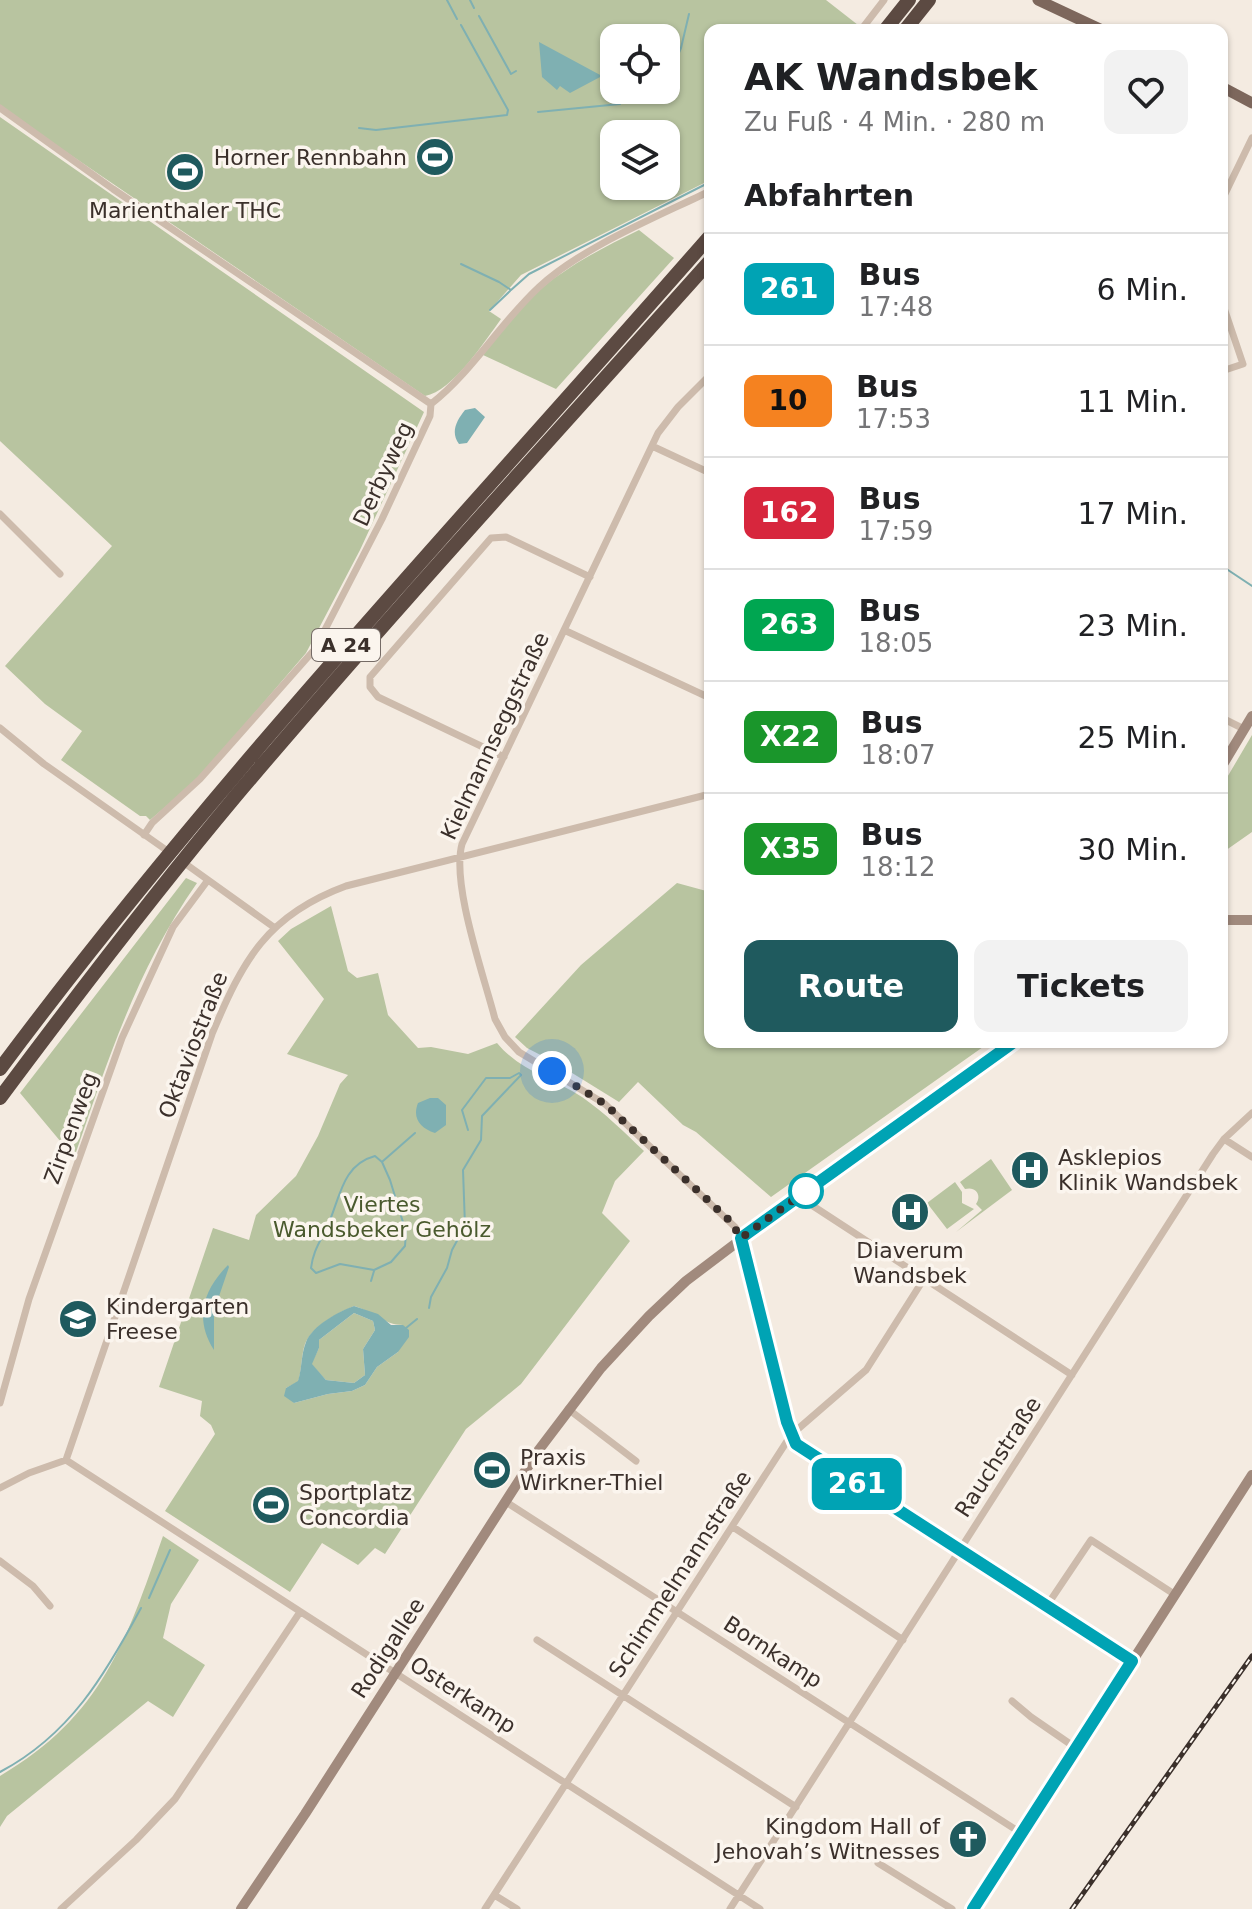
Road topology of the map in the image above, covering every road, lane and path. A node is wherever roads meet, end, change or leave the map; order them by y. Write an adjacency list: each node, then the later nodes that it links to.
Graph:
1 (884, 0): 5 (street)
2 (909, 0): 6 (highway)
3 (929, 0): 7 (highway)
4 (1038, 0): 8 (main road)
5 (866, 24)
6 (890, 24)
7 (910, 24)
8 (1089, 24)
9 (1228, 90): 10 (main road)
10 (1252, 103)
11 (0, 108): 21 (street)
12 (1252, 138): 13 (street)
13 (1228, 188)
14 (704, 194): 21 (street, Derbyweg)
15 (704, 243): 43 (highway, A 24)
16 (704, 268): 44 (highway, A 24)
17 (1228, 317): 18 (street)
18 (1248, 366): 19 (street)
19 (1228, 370)
20 (704, 381): 22 (street, Kielmannseggstraße)
21 (431, 404): 36 (street, Derbyweg)
22 (652, 446): 23 (street); 26 (street, Kielmannseggstraße)
23 (704, 470)
24 (0, 514): 25 (street)
25 (60, 574)
26 (590, 577): 27 (street, Kielmannseggstraße); 34 (street)
27 (564, 630): 28 (street); 34 (street, Kielmannseggstraße)
28 (704, 695)
29 (1252, 716): 32 (main road)
30 (1228, 721): 32 (street)
31 (0, 728): 36 (street)
32 (1244, 729): 33 (main road)
33 (1228, 756)
34 (504, 757): 37 (street, Kielmannseggstraße)
35 (704, 796): 37 (street, Oktaviostraße)
36 (144, 835): 38 (street)
37 (459, 858): 41 (street, Oktaviostraße); 49 (street, Kielmannseggstraße)
38 (208, 880): 41 (street); 52 (street, Zirpenweg)
39 (1228, 920): 40 (main road)
40 (1252, 920)
41 (275, 928): 55 (street, Oktaviostraße)
42 (1005, 1048): 48 (main road, Rodigallee)
43 (0, 1069)
44 (0, 1098)
45 (1252, 1113): 46 (street, Rauchstraße)
46 (1224, 1139): 47 (street); 51 (street, Rauchstraße)
47 (1252, 1157)
48 (801, 1194): 49 (main road, Rodigallee); 50 (street)
49 (741, 1238): 53 (main road, Rodigallee); 54 (street, Kielmannseggstraße)
50 (925, 1277): 51 (street); 54 (street, Schimmelmannstraße)
51 (1072, 1375): 61 (street, Rauchstraße)
52 (0, 1403)
53 (568, 1409): 56 (street); 59 (main road, Rodigallee)
54 (791, 1435): 60 (street, Schimmelmannstraße); 61 (street)
55 (66, 1460): 58 (street); 67 (street, Osterkamp)
56 (636, 1461)
57 (1252, 1475): 63 (main road)
58 (0, 1488)
59 (506, 1502): 66 (street, Bornkamp); 71 (main road, Rodigallee)
60 (733, 1527): 66 (street, Schimmelmannstraße); 69 (street)
61 (960, 1550): 65 (street); 69 (street, Rauchstraße)
62 (0, 1561): 64 (street)
63 (1174, 1594): 65 (street); 70 (main road)
64 (50, 1606)
65 (1046, 1607): 70 (street)
66 (677, 1611): 72 (street, Schimmelmannstraße); 74 (street, Bornkamp)
67 (300, 1612): 71 (street, Osterkamp); 82 (street)
68 (537, 1640): 72 (street)
69 (903, 1640): 74 (street, Rauchstraße)
70 (1132, 1661): 75 (main road)
71 (396, 1673): 76 (street, Osterkamp); 83 (main road, Rodigallee)
72 (622, 1696): 76 (street, Schimmelmannstraße); 77 (street)
73 (1012, 1701): 75 (street)
74 (850, 1723): 77 (street, Rauchstraße); 78 (street, Bornkamp)
75 (1076, 1748): 78 (main road)
76 (568, 1783): 80 (street, Osterkamp); 81 (street, Schimmelmannstraße)
77 (796, 1807): 80 (street, Rauchstraße)
78 (1021, 1833): 89 (main road)
79 (878, 1863): 88 (street)
80 (739, 1895): 86 (street, Rauchstraße); 87 (street, Osterkamp)
81 (496, 1896): 84 (street, Schimmelmannstraße); 85 (street)
82 (61, 1909)
83 (241, 1909)
84 (485, 1909)
85 (517, 1909)
86 (730, 1909)
87 (760, 1909)
88 (952, 1909)
89 (973, 1909)

